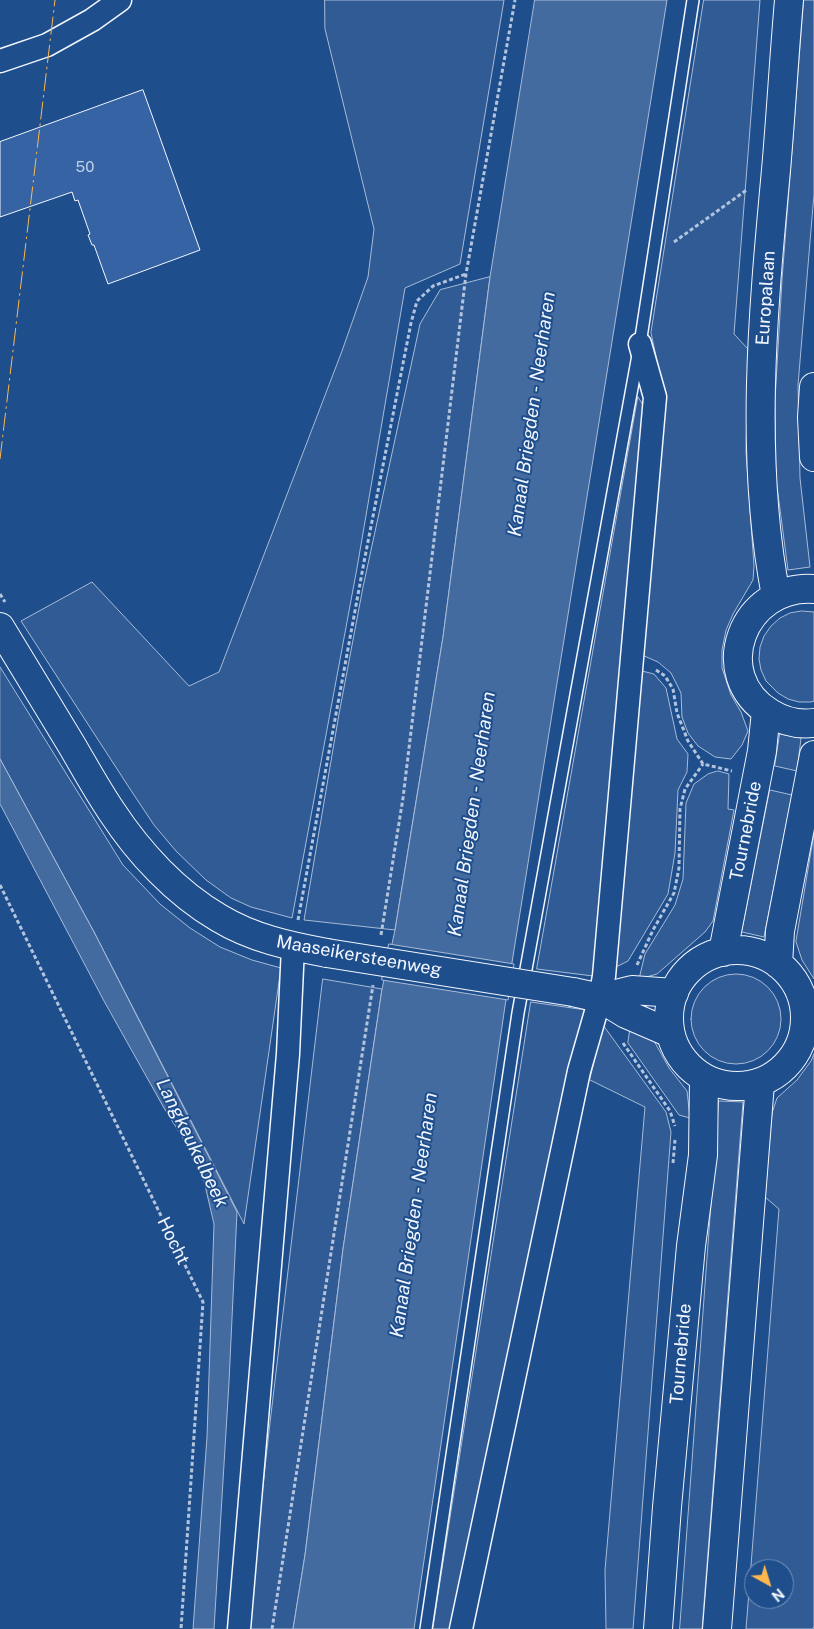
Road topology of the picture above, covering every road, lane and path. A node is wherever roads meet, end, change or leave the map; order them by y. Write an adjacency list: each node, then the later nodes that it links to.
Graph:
1 (120, 0): 5 (street)
2 (515, 0): 22 (path)
3 (693, 0): 7 (lane)
4 (789, 0): 6 (main road, Europalaan)
5 (0, 61)
6 (776, 168): 7 (path); 13 (main road, Europalaan)
7 (653, 258): 8 (lane)
8 (640, 344): 15 (street); 34 (lane)
9 (814, 387): 10 (main road)
10 (814, 457)
11 (814, 589): 13 (main road)
12 (0, 594): 14 (path)
13 (776, 596): 16 (main road)
14 (3, 615): 22 (main road, Maaseikersteenweg)
15 (631, 665): 19 (path); 26 (street)
16 (766, 710): 17 (main road); 23 (main road, Tournebride)
17 (814, 723)
18 (814, 755): 24 (main road)
19 (703, 764): 20 (path); 27 (path)
20 (732, 771)
21 (0, 885): 32 (path, Hocht)
22 (293, 947): 26 (main road, Maaseikersteenweg, bridge); 33 (street)
23 (723, 952): 24 (main road); 25 (main road)
24 (778, 964): 30 (main road)
25 (674, 992): 27 (main road, Maaseikersteenweg); 28 (main road)
26 (600, 998): 27 (main road, Maaseikersteenweg); 35 (street)
27 (625, 1013): 28 (main road); 31 (path)
28 (670, 1033): 29 (main road)
29 (704, 1078): 30 (main road); 36 (main road, Tournebride)
30 (760, 1082): 37 (main road)
31 (673, 1172)
32 (181, 1629)
33 (238, 1629)
34 (426, 1629)
35 (461, 1629)
36 (658, 1629)
37 (717, 1629)

